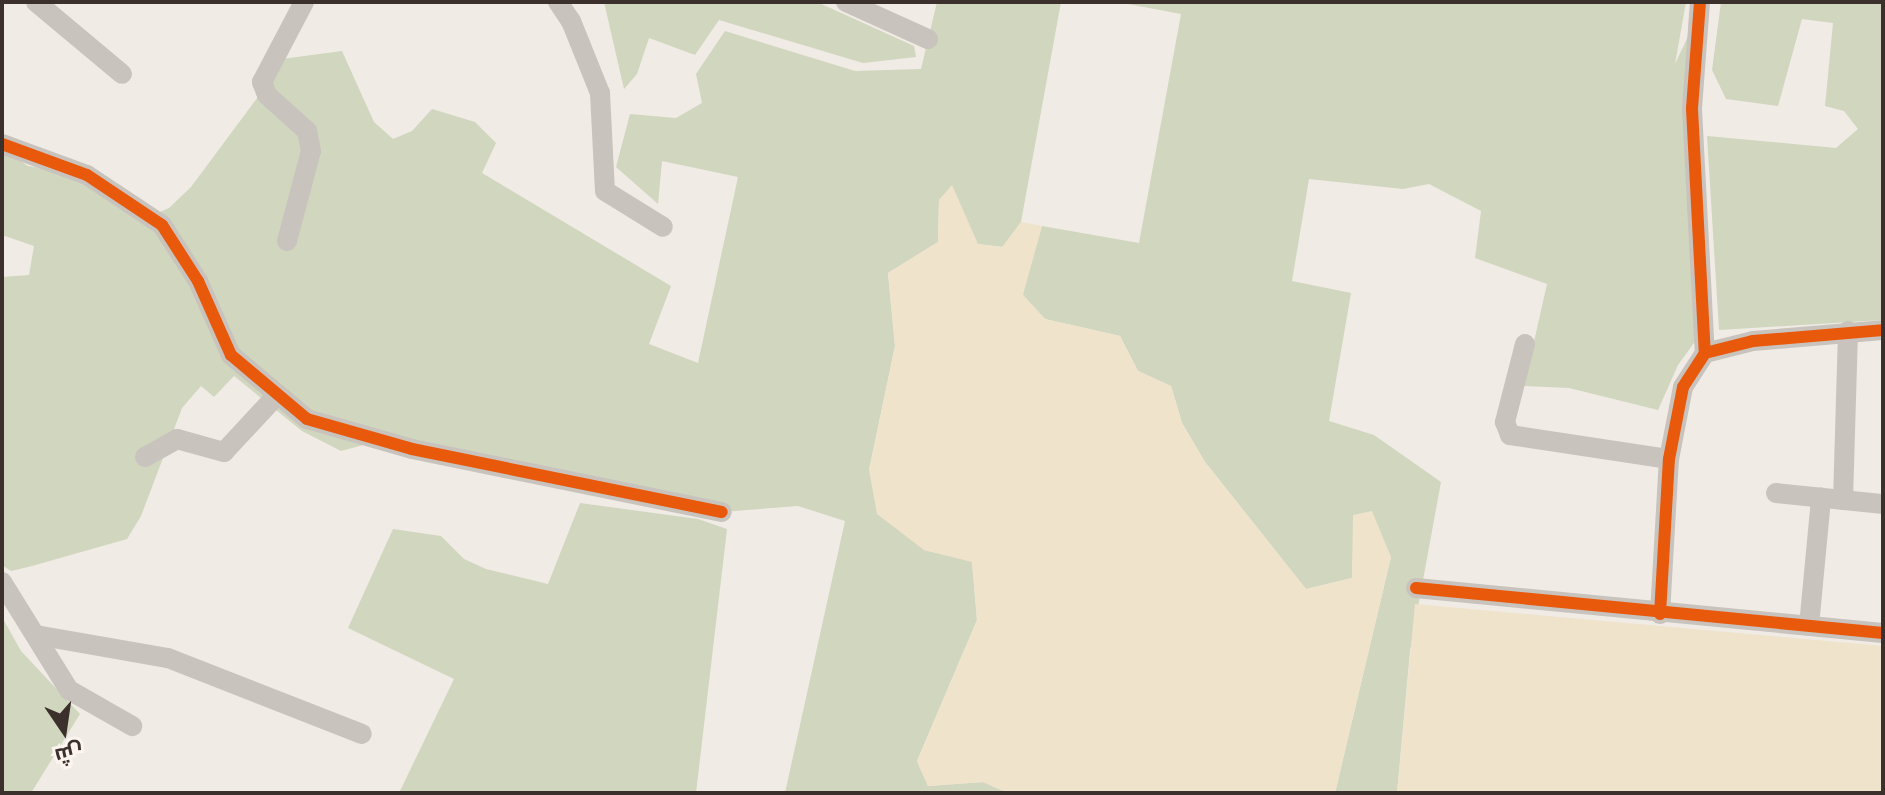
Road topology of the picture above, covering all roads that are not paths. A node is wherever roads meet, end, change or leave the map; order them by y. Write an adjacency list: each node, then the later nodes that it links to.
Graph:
1 (36, 2): 7 (street)
2 (304, 2): 10 (street)
3 (558, 2): 9 (street)
4 (846, 2): 6 (street)
5 (1700, 2): 14 (street)
6 (928, 39)
7 (122, 74)
8 (2, 144): 15 (street)
9 (663, 227)
10 (287, 241)
11 (1883, 330): 12 (street)
12 (1848, 331): 14 (street); 20 (street)
13 (1525, 344): 17 (street)
14 (1705, 353): 17 (street)
15 (277, 395): 16 (street); 22 (street)
16 (145, 457)
17 (1669, 459): 25 (street)
18 (1776, 493): 19 (street)
19 (1821, 498): 20 (street); 26 (street)
20 (1843, 500): 21 (street)
21 (1883, 504)
22 (722, 512)
23 (2, 582): 28 (street)
24 (1416, 588): 25 (street)
25 (1660, 614): 26 (street)
26 (1809, 626): 27 (street)
27 (1883, 633)
28 (36, 635): 29 (street); 30 (street)
29 (132, 726)
30 (362, 734)

